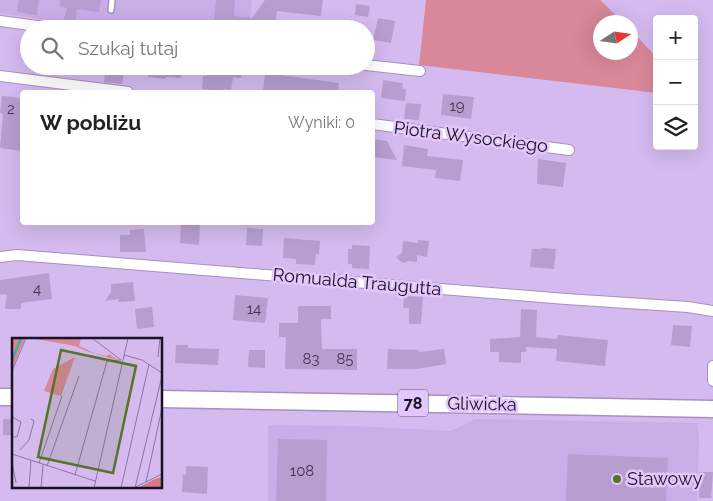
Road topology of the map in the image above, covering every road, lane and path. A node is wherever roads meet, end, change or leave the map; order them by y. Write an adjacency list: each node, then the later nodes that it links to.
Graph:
1 (112, 0): 2 (lane)
2 (111, 10)
3 (0, 21): 4 (street)
4 (20, 24)
5 (375, 67): 6 (street)
6 (420, 71)
7 (0, 76): 8 (street)
8 (112, 90)
9 (375, 124): 10 (street, Piotra Wysockiego)
10 (569, 150)
11 (0, 257): 12 (street, Romualda Traugutta)
12 (713, 310)
13 (713, 366): 14 (street)
14 (713, 381)
15 (162, 399): 16 (main road, Gliwicka / 78)
16 (713, 409)

